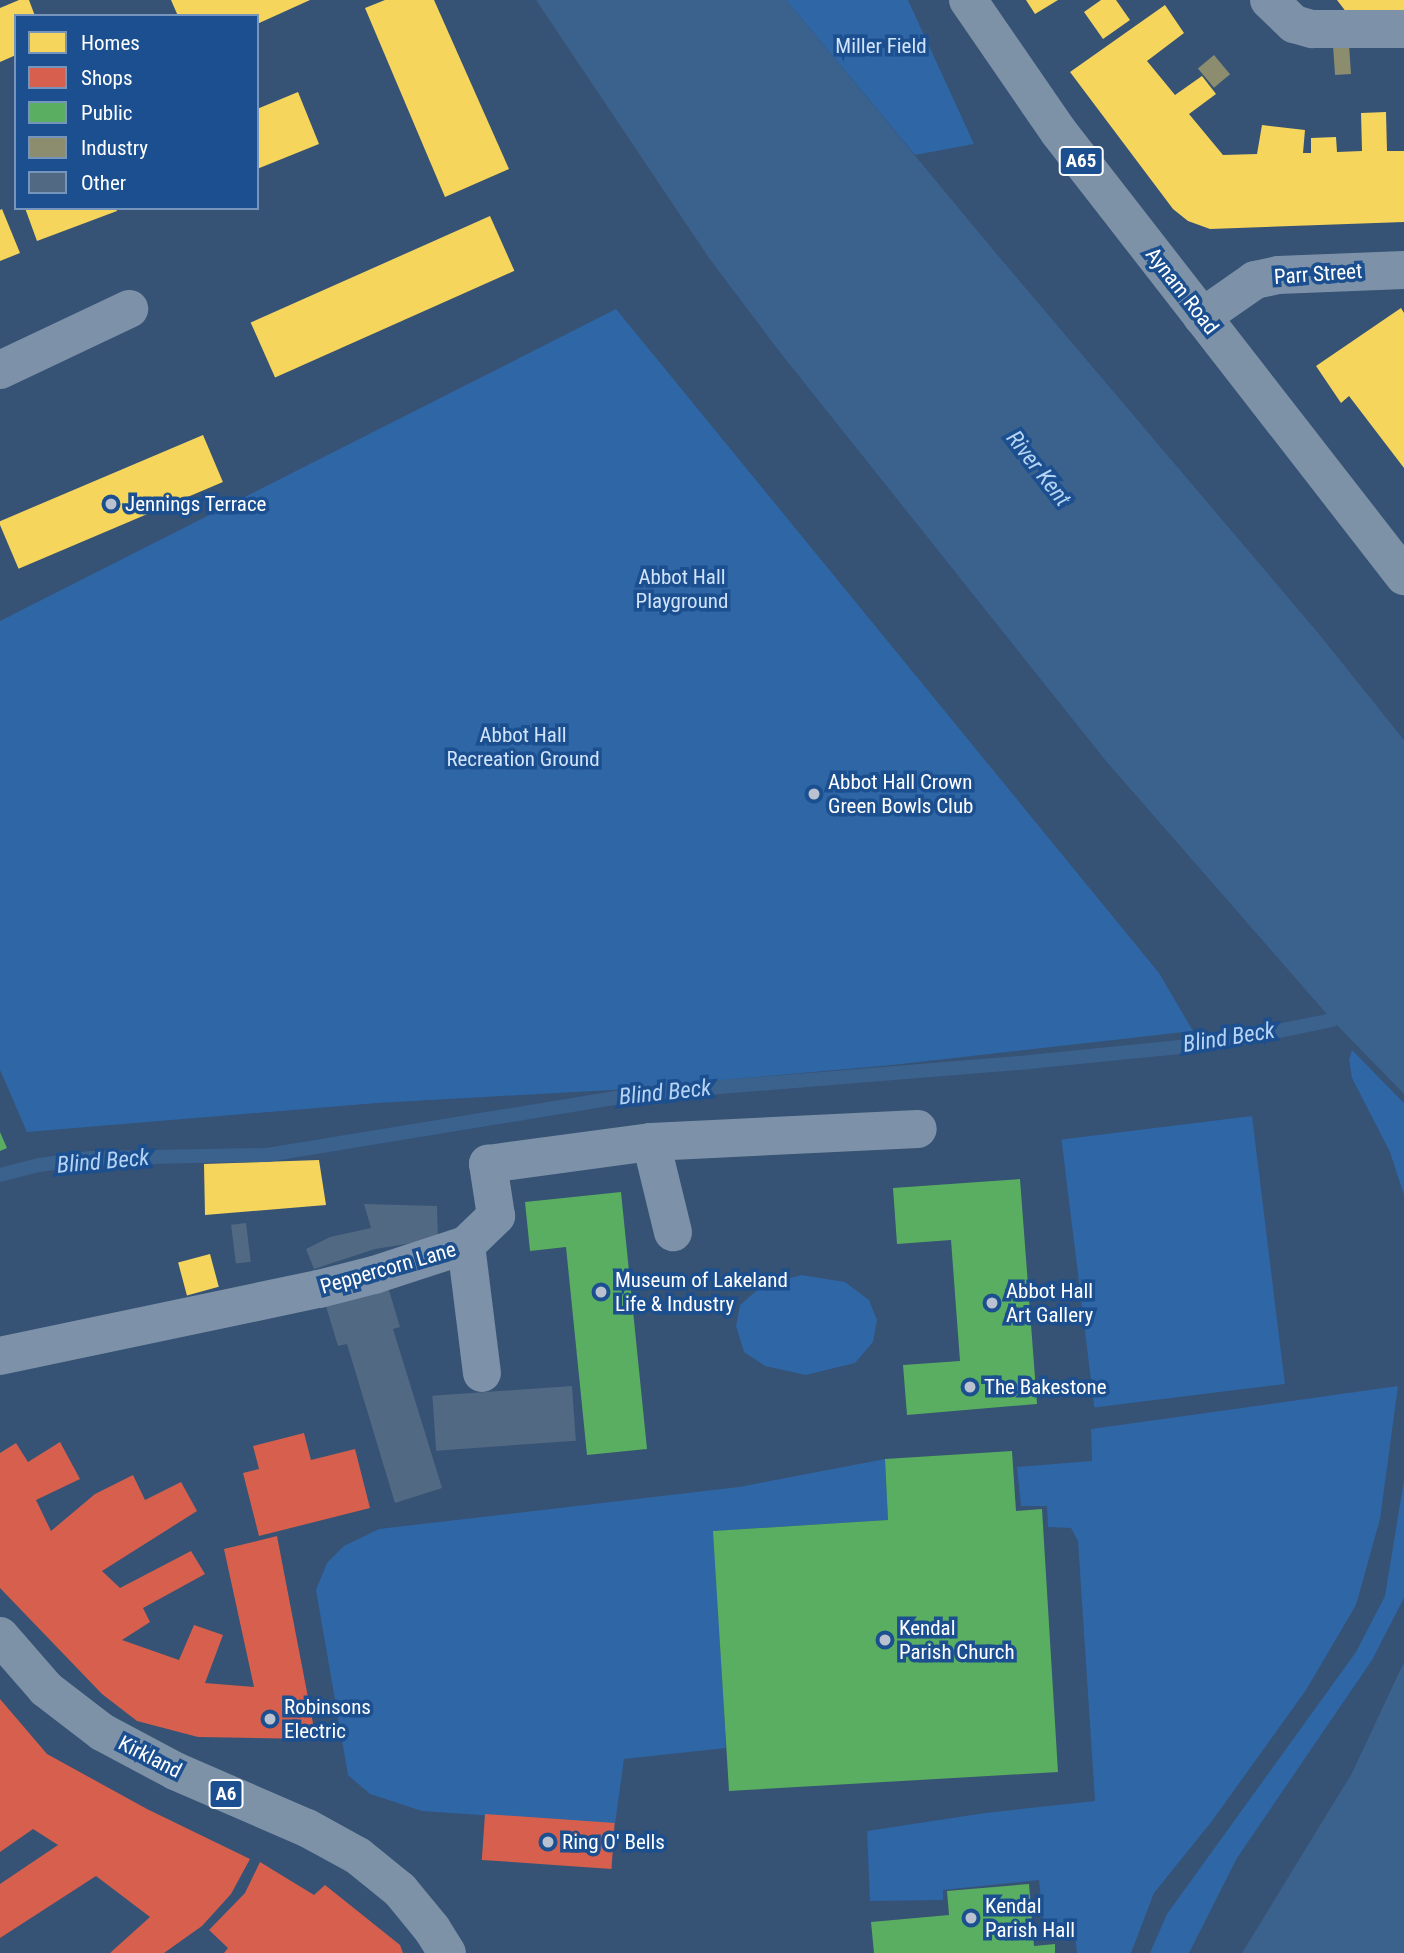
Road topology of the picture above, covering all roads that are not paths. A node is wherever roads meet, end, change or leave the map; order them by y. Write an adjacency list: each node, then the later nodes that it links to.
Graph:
1 (968, 0): 6 (highway, Aynam Road / A65)
2 (1269, 0): 3 (street)
3 (1404, 29)
4 (1404, 270): 6 (street, Parr Street)
5 (128, 309): 7 (street)
6 (1202, 317): 8 (highway, Aynam Road / A65)
7 (0, 370)
8 (1404, 576)
9 (918, 1129): 10 (street, Peppercorn Lane)
10 (651, 1142): 11 (street); 12 (street, Peppercorn Lane)
11 (673, 1232)
12 (466, 1245): 13 (street, Peppercorn Lane); 14 (street)
13 (0, 1356)
14 (482, 1373)
15 (0, 1636): 16 (highway, Kirkland / A6)
16 (447, 1953)

